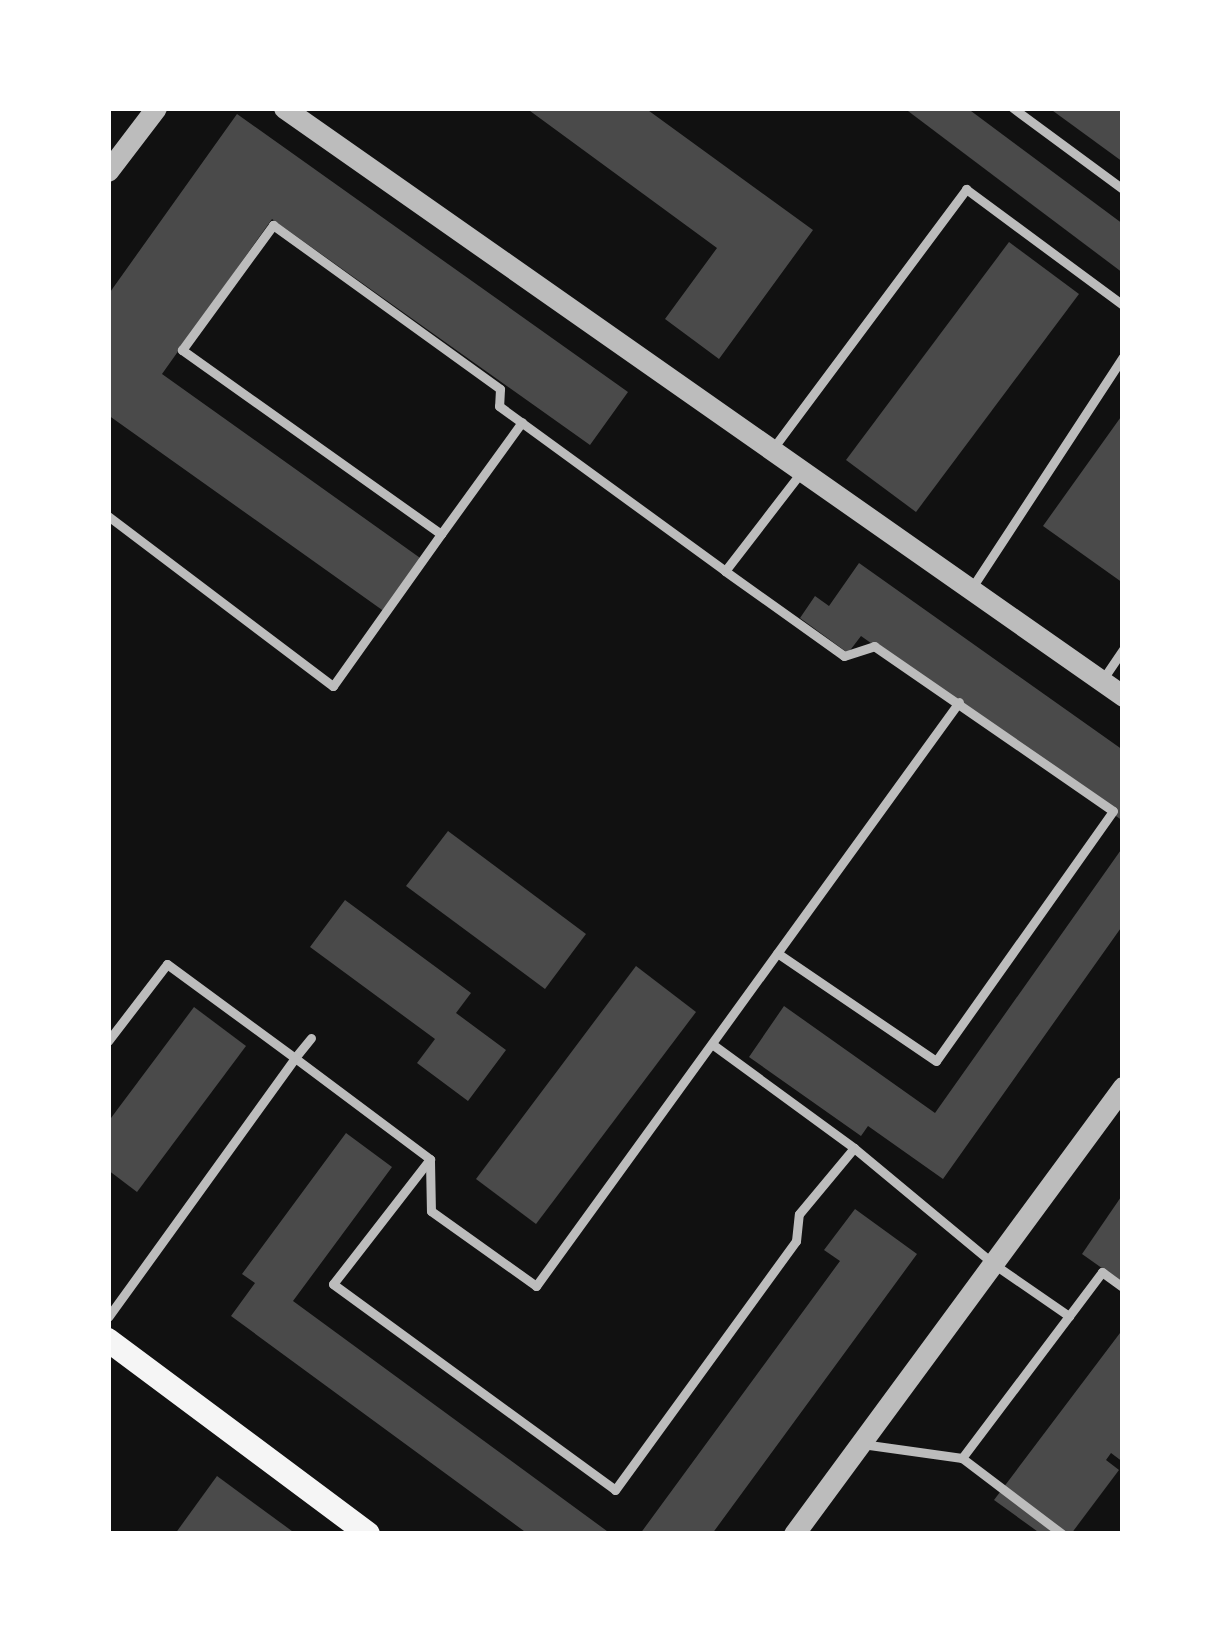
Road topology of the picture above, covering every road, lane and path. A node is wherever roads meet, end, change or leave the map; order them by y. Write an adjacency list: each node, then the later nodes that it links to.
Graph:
1 (155, 108): 4 (street)
2 (284, 108): 9 (street)
3 (1013, 108): 5 (lane)
4 (108, 171)
5 (1123, 189)
6 (1123, 305): 9 (lane)
7 (1123, 357): 14 (lane)
8 (522, 422): 12 (lane); 12 (lane); 13 (lane)
9 (772, 449): 10 (street)
10 (802, 470): 13 (lane); 14 (street)
11 (108, 516): 12 (lane)
12 (441, 534)
13 (725, 572): 18 (lane)
14 (971, 589): 16 (street)
15 (1123, 649): 16 (lane)
16 (1102, 681): 17 (street)
17 (1123, 696)
18 (959, 702): 19 (lane); 19 (lane)
19 (777, 953): 22 (lane)
20 (311, 1038): 23 (lane)
21 (108, 1041): 23 (lane)
22 (712, 1044): 25 (lane); 26 (lane)
23 (295, 1058): 26 (lane); 30 (lane)
24 (1123, 1088): 27 (street)
25 (854, 1148): 26 (lane); 27 (lane)
26 (430, 1160)
27 (995, 1265): 29 (lane); 32 (street)
28 (1123, 1287): 29 (lane)
29 (1069, 1316): 33 (lane)
30 (108, 1317)
31 (108, 1340): 34 (main road)
32 (862, 1444): 33 (lane); 35 (street)
33 (962, 1459): 36 (lane)
34 (368, 1534)
35 (794, 1534)
36 (1062, 1534)

